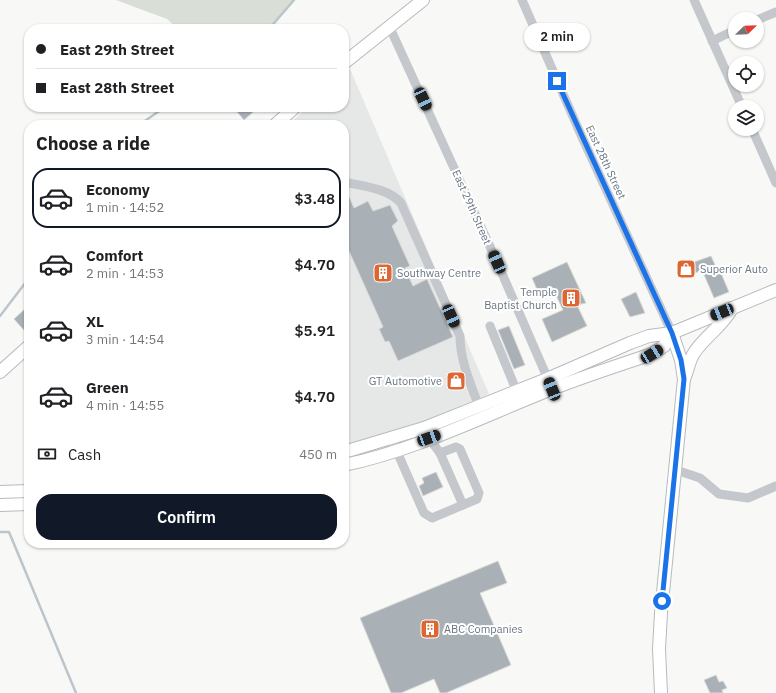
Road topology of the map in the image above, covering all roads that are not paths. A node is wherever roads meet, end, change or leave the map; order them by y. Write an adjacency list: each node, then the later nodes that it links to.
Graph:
1 (424, 0): 6 (main road)
2 (522, 0): 19 (street, East 28th Street)
3 (694, 0): 8 (street)
4 (776, 12): 5 (street)
5 (764, 17)
6 (390, 28): 9 (main road); 23 (street, East 29th Street)
7 (728, 33): 8 (street)
8 (712, 41): 10 (street)
9 (349, 60)
10 (739, 100)
11 (289, 112): 12 (main road)
12 (281, 120)
13 (755, 136): 15 (street)
14 (349, 183): 25 (street)
15 (776, 183)
16 (776, 290): 17 (main road)
17 (732, 308): 19 (main road); 22 (main road)
18 (490, 326): 24 (street)
19 (672, 333): 22 (main road); 23 (main road); 23 (main road)
20 (24, 350): 21 (main road)
21 (0, 372)
22 (684, 379): 33 (main road)
23 (550, 384): 24 (main road)
24 (519, 396): 25 (main road); 26 (main road)
25 (479, 406): 26 (street); 27 (main road)
26 (484, 418): 28 (main road)
27 (391, 438): 29 (street); 30 (main road)
28 (429, 438): 29 (main road); 31 (street)
29 (396, 450): 32 (main road); 39 (street)
30 (349, 451)
31 (440, 453): 39 (street); 39 (street)
32 (349, 464)
33 (676, 470): 34 (street); 40 (main road)
34 (776, 486)
35 (24, 491): 36 (main road)
36 (0, 492)
37 (24, 504): 38 (main road)
38 (0, 505)
39 (463, 506)
40 (661, 693)

